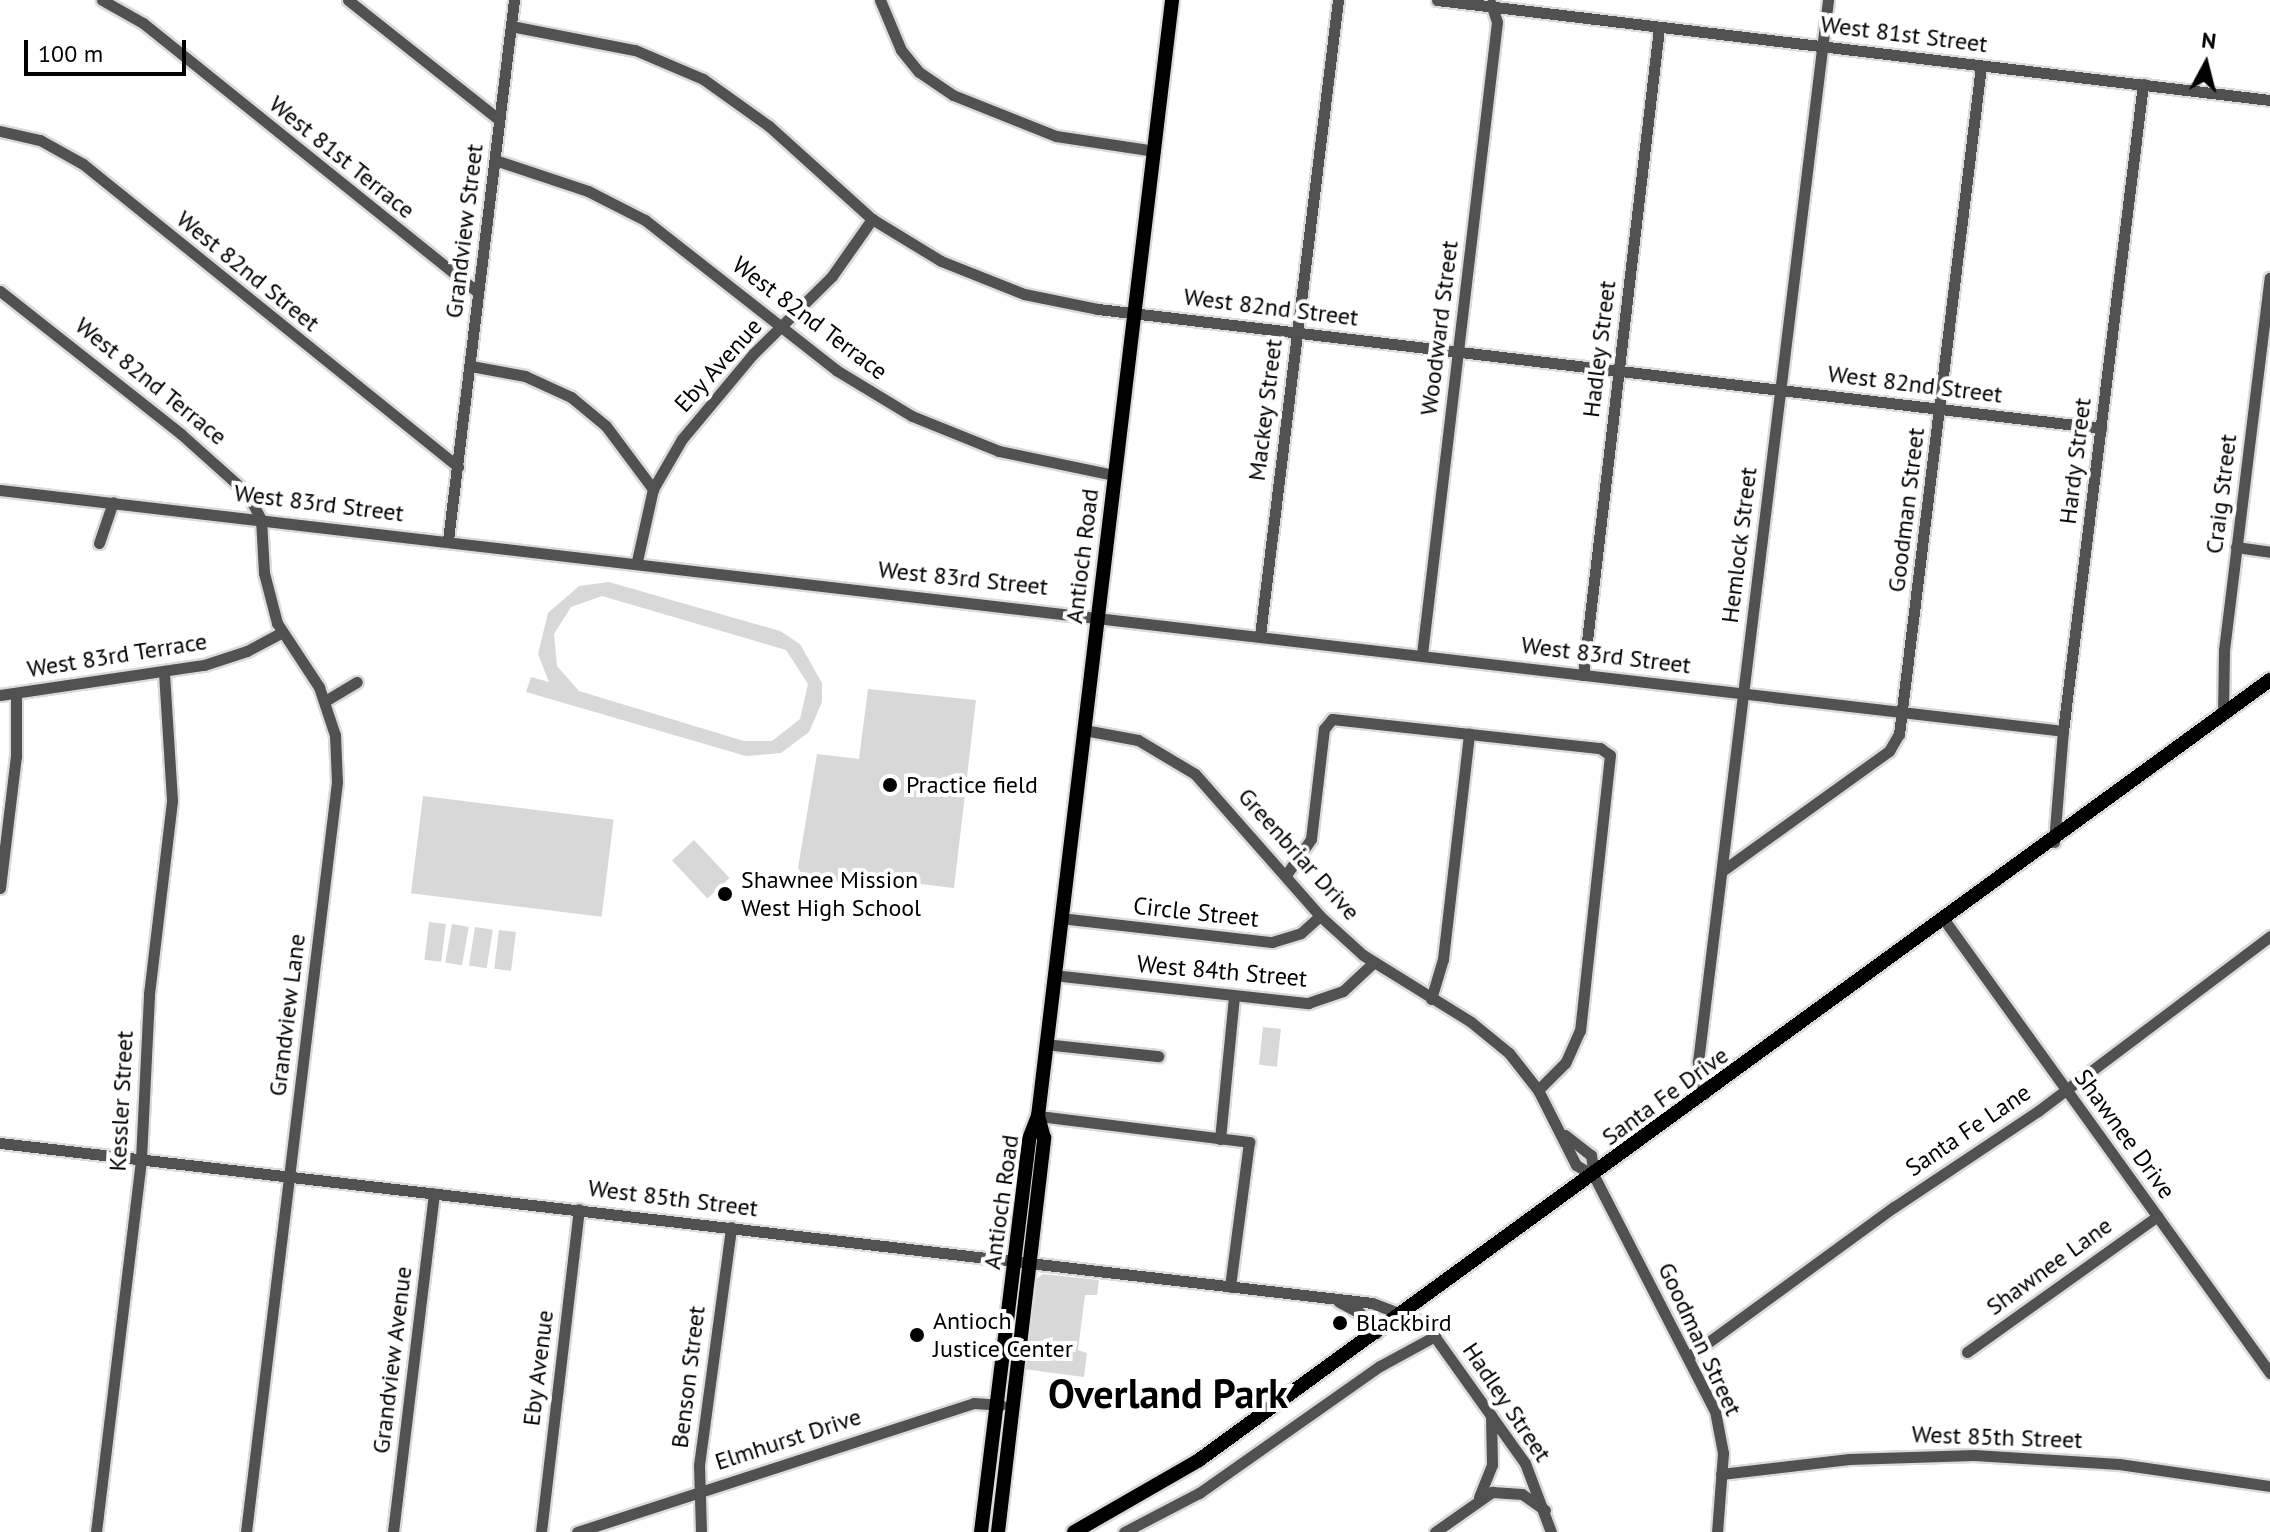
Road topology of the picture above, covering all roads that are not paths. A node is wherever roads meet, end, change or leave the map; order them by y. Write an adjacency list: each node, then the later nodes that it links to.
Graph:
1 (102, 0): 23 (street, West 81st Terrace)
2 (348, 0): 16 (street)
3 (514, 0): 10 (street, Grandview Street)
4 (880, 0): 18 (street)
5 (1172, 0): 18 (main road, Antioch Road)
6 (1338, 0): 26 (street, Mackey Street)
7 (1437, 0): 9 (street, West 81st Street)
8 (1828, 0): 12 (street, Hemlock Street)
9 (1490, 4): 11 (street, West 81st Street); 27 (street, Woodward Street)
10 (511, 26): 16 (street, Grandview Street); 20 (street, West 82nd Street)
11 (1659, 28): 12 (street, West 81st Street); 29 (street, Hadley Street)
12 (1823, 46): 13 (street, West 81st Street); 30 (street, Hemlock Street)
13 (1981, 66): 14 (street, West 81st Street); 31 (street, Goodman Street)
14 (2143, 84): 15 (street, West 81st Street); 32 (street, Hardy Street)
15 (2270, 100)
16 (498, 119): 19 (street, Grandview Street)
17 (0, 131): 33 (street, West 82nd Street)
18 (1155, 151): 24 (main road, Antioch Road)
19 (495, 160): 23 (street, Grandview Street); 25 (street, West 82nd Terrace)
20 (872, 219): 24 (street, West 82nd Street); 25 (street, Eby Avenue)
21 (2270, 278): 41 (street, Craig Street)
22 (0, 291): 38 (street, West 82nd Terrace)
23 (478, 292): 28 (street, Grandview Street)
24 (1135, 313): 26 (street, West 82nd Street); 34 (main road, Antioch Road)
25 (781, 327): 34 (street, West 82nd Terrace); 35 (street, Eby Avenue)
26 (1296, 332): 27 (street, West 82nd Street); 46 (street, Mackey Street)
27 (1458, 351): 29 (street, West 82nd Street); 47 (street, Woodward Street)
28 (471, 366): 33 (street, Grandview Street); 35 (street)
29 (1619, 371): 30 (street, West 82nd Street); 49 (street, Hadley Street)
30 (1779, 389): 31 (street, West 82nd Street); 53 (street, Hemlock Street)
31 (1940, 408): 32 (street, West 82nd Street); 56 (street, Goodman Street)
32 (2101, 428): 59 (street, Hardy Street)
33 (458, 467): 39 (street)
34 (1114, 475): 44 (main road, Antioch Road)
35 (653, 489): 43 (street, Eby Avenue)
36 (0, 490): 37 (street, West 83rd Street)
37 (113, 502): 38 (street, West 83rd Street); 40 (street)
38 (261, 519): 39 (street, West 83rd Street); 45 (street, Grandview Lane)
39 (448, 540): 43 (street, West 83rd Street)
40 (99, 543)
41 (2236, 547): 42 (street); 57 (street, Craig Street)
42 (2270, 552)
43 (637, 561): 44 (street, West 83rd Street)
44 (1098, 615): 46 (street, West 83rd Street); 58 (main road, Antioch Road)
45 (282, 632): 48 (street, West 83rd Terrace); 55 (street, Grandview Lane)
46 (1260, 635): 47 (street, West 83rd Street)
47 (1422, 654): 49 (street, West 83rd Street)
48 (164, 672): 52 (street, West 83rd Terrace); 83 (street, Kessler Street)
49 (1583, 675): 53 (street, West 83rd Street)
50 (2270, 680): 57 (main road, Santa Fe Drive)
51 (357, 682): 55 (street)
52 (16, 693): 54 (street, West 83rd Terrace); 62 (street)
53 (1743, 694): 56 (street, West 83rd Street); 63 (street, Hemlock Street)
54 (0, 695)
55 (325, 701): 85 (street, Grandview Lane)
56 (1903, 714): 59 (street, West 83rd Street); 63 (street, Goodman Street)
57 (2223, 715): 61 (main road, Santa Fe Drive)
58 (1084, 730): 64 (street, Greenbriar Drive); 67 (main road, Antioch Road)
59 (2063, 731): 61 (street, Hardy Street)
60 (1469, 733): 64 (street); 73 (street); 76 (street)
61 (2054, 842): 68 (main road, Santa Fe Drive)
62 (2, 853): 65 (street)
63 (1722, 871): 78 (street, Hemlock Street)
64 (1286, 875): 66 (street, Greenbriar Drive)
65 (0, 888)
66 (1320, 916): 67 (street, Circle Street); 70 (street, Greenbriar Drive)
67 (1060, 918): 71 (main road, Antioch Road)
68 (1945, 921): 77 (street, Shawnee Drive); 78 (main road, Santa Fe Drive)
69 (2270, 936): 77 (street, Santa Fe Lane)
70 (1373, 963): 72 (street, West 84th Street); 73 (street, Greenbriar Drive)
71 (1053, 975): 72 (street, West 84th Street); 74 (main road, Antioch Road)
72 (1234, 996): 81 (street)
73 (1431, 999): 76 (street, Greenbriar Drive)
74 (1045, 1044): 75 (street); 79 (main road, Antioch Road)
75 (1158, 1056)
76 (1538, 1090): 80 (street, Greenbriar Drive)
77 (2064, 1090): 88 (street, Shawnee Drive); 98 (street, Santa Fe Lane)
78 (1704, 1094): 84 (main road, Santa Fe Drive)
79 (1038, 1116): 81 (street); 90 (main road, Antioch Road); 91 (main road, Antioch Road)
80 (1565, 1135): 84 (street, Greenbriar Drive); 84 (street, Greenbriar Drive)
81 (1220, 1139): 92 (street)
82 (0, 1143): 83 (street, West 85th Street)
83 (141, 1159): 85 (street, West 85th Street); 108 (street, Kessler Street)
84 (1594, 1176): 94 (main road, Santa Fe Drive); 98 (street, Goodman Street)
85 (287, 1177): 86 (street, West 85th Street); 109 (street, Grandview Lane)
86 (434, 1193): 87 (street, West 85th Street); 110 (street, Grandview Avenue)
87 (579, 1209): 89 (street, West 85th Street); 111 (street, Eby Avenue)
88 (2158, 1216): 97 (street, Shawnee Lane); 99 (street, Shawnee Drive)
89 (731, 1227): 90 (street, West 85th Street); 105 (street, Benson Street)
90 (1014, 1261): 91 (street, West 85th Street); 100 (main road, Antioch Road)
91 (1031, 1263): 92 (street, West 85th Street); 101 (main road, Antioch Road)
92 (1230, 1287): 93 (street, West 85th Street)
93 (1339, 1302): 94 (street, West 85th Street); 95 (street, West 85th Street)
94 (1403, 1313): 95 (main road, Santa Fe Drive); 96 (street, Hadley Street)
95 (1376, 1333): 116 (main road, Santa Fe Drive)
96 (1435, 1336): 102 (street, Hadley Street); 117 (street)
97 (1967, 1352)
98 (1688, 1357): 103 (street, Goodman Street)
99 (2270, 1373)
100 (996, 1405): 101 (street, Elmhurst Drive); 105 (street, Elmhurst Drive); 114 (main road, Antioch Road)
101 (1014, 1407): 115 (main road, Antioch Road)
102 (1490, 1415): 106 (street); 107 (street, Hadley Street)
103 (1721, 1474): 104 (street, West 85th Street); 120 (street, Goodman Street)
104 (2270, 1486)
105 (698, 1492): 112 (street, Elmhurst Drive); 113 (street, Benson Street)
106 (1479, 1497): 107 (street); 118 (street)
107 (1545, 1510): 119 (street, Hadley Street)
108 (96, 1532)
109 (246, 1532)
110 (393, 1532)
111 (541, 1532)
112 (577, 1532)
113 (701, 1532)
114 (981, 1532)
115 (998, 1532)
116 (1074, 1532)
117 (1124, 1532)
118 (1435, 1532)
119 (1551, 1532)
120 (1717, 1532)

